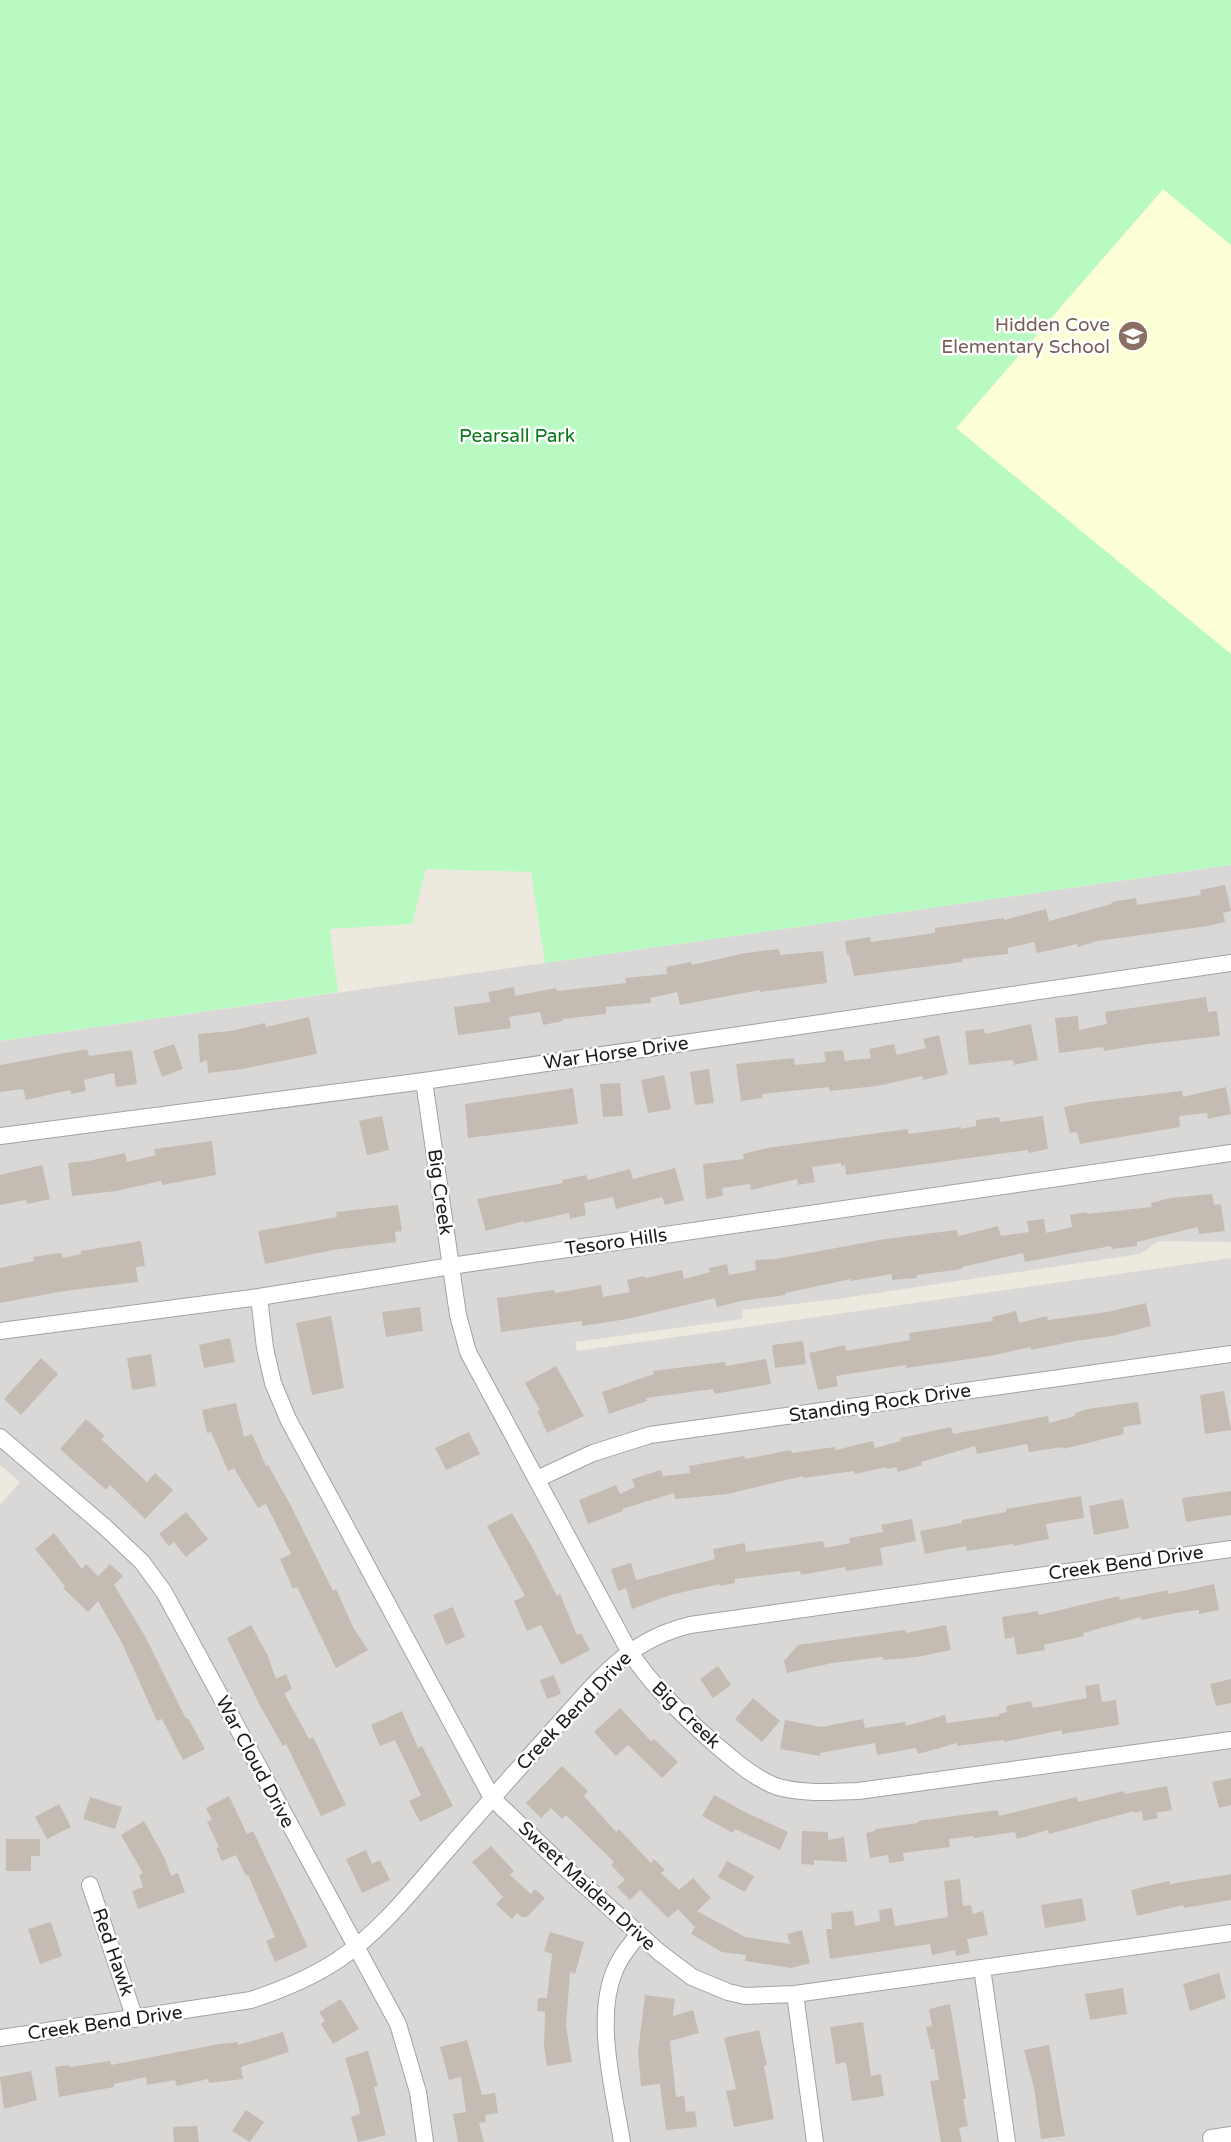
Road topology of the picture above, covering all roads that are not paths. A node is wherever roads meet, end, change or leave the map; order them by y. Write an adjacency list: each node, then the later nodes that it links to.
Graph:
1 (1231, 963): 2 (street, War Horse Drive)
2 (424, 1081): 3 (street, War Horse Drive); 5 (street, Big Creek)
3 (0, 1136)
4 (1231, 1153): 5 (street, Tesoro Hills)
5 (451, 1266): 6 (street, Tesoro Hills); 10 (street, Big Creek)
6 (259, 1297): 7 (street, Tesoro Hills); 14 (street, Sweet Maiden Drive)
7 (0, 1331)
8 (1231, 1354): 10 (street, Standing Rock Drive)
9 (0, 1437): 18 (street, War Cloud Drive)
10 (537, 1479): 12 (street, Big Creek)
11 (1231, 1549): 12 (street, Creek Bend Drive)
12 (629, 1651): 13 (street, Big Creek); 14 (street, Creek Bend Drive)
13 (1231, 1740)
14 (492, 1798): 17 (street, Sweet Maiden Drive); 18 (street, Creek Bend Drive)
15 (90, 1885): 21 (street, Red Hawk)
16 (1231, 1933): 19 (street, Sweet Maiden Drive)
17 (639, 1934): 20 (street, Sweet Maiden Drive); 26 (street)
18 (355, 1947): 21 (street, Creek Bend Drive); 25 (street, War Cloud Drive)
19 (982, 1968): 20 (street, Sweet Maiden Drive); 28 (street)
20 (795, 1994): 27 (street)
21 (135, 2019): 22 (street, Creek Bend Drive)
22 (0, 2038)
23 (1231, 2136): 24 (street)
24 (1211, 2138)
25 (425, 2142)
26 (622, 2142)
27 (815, 2142)
28 (1007, 2142)

